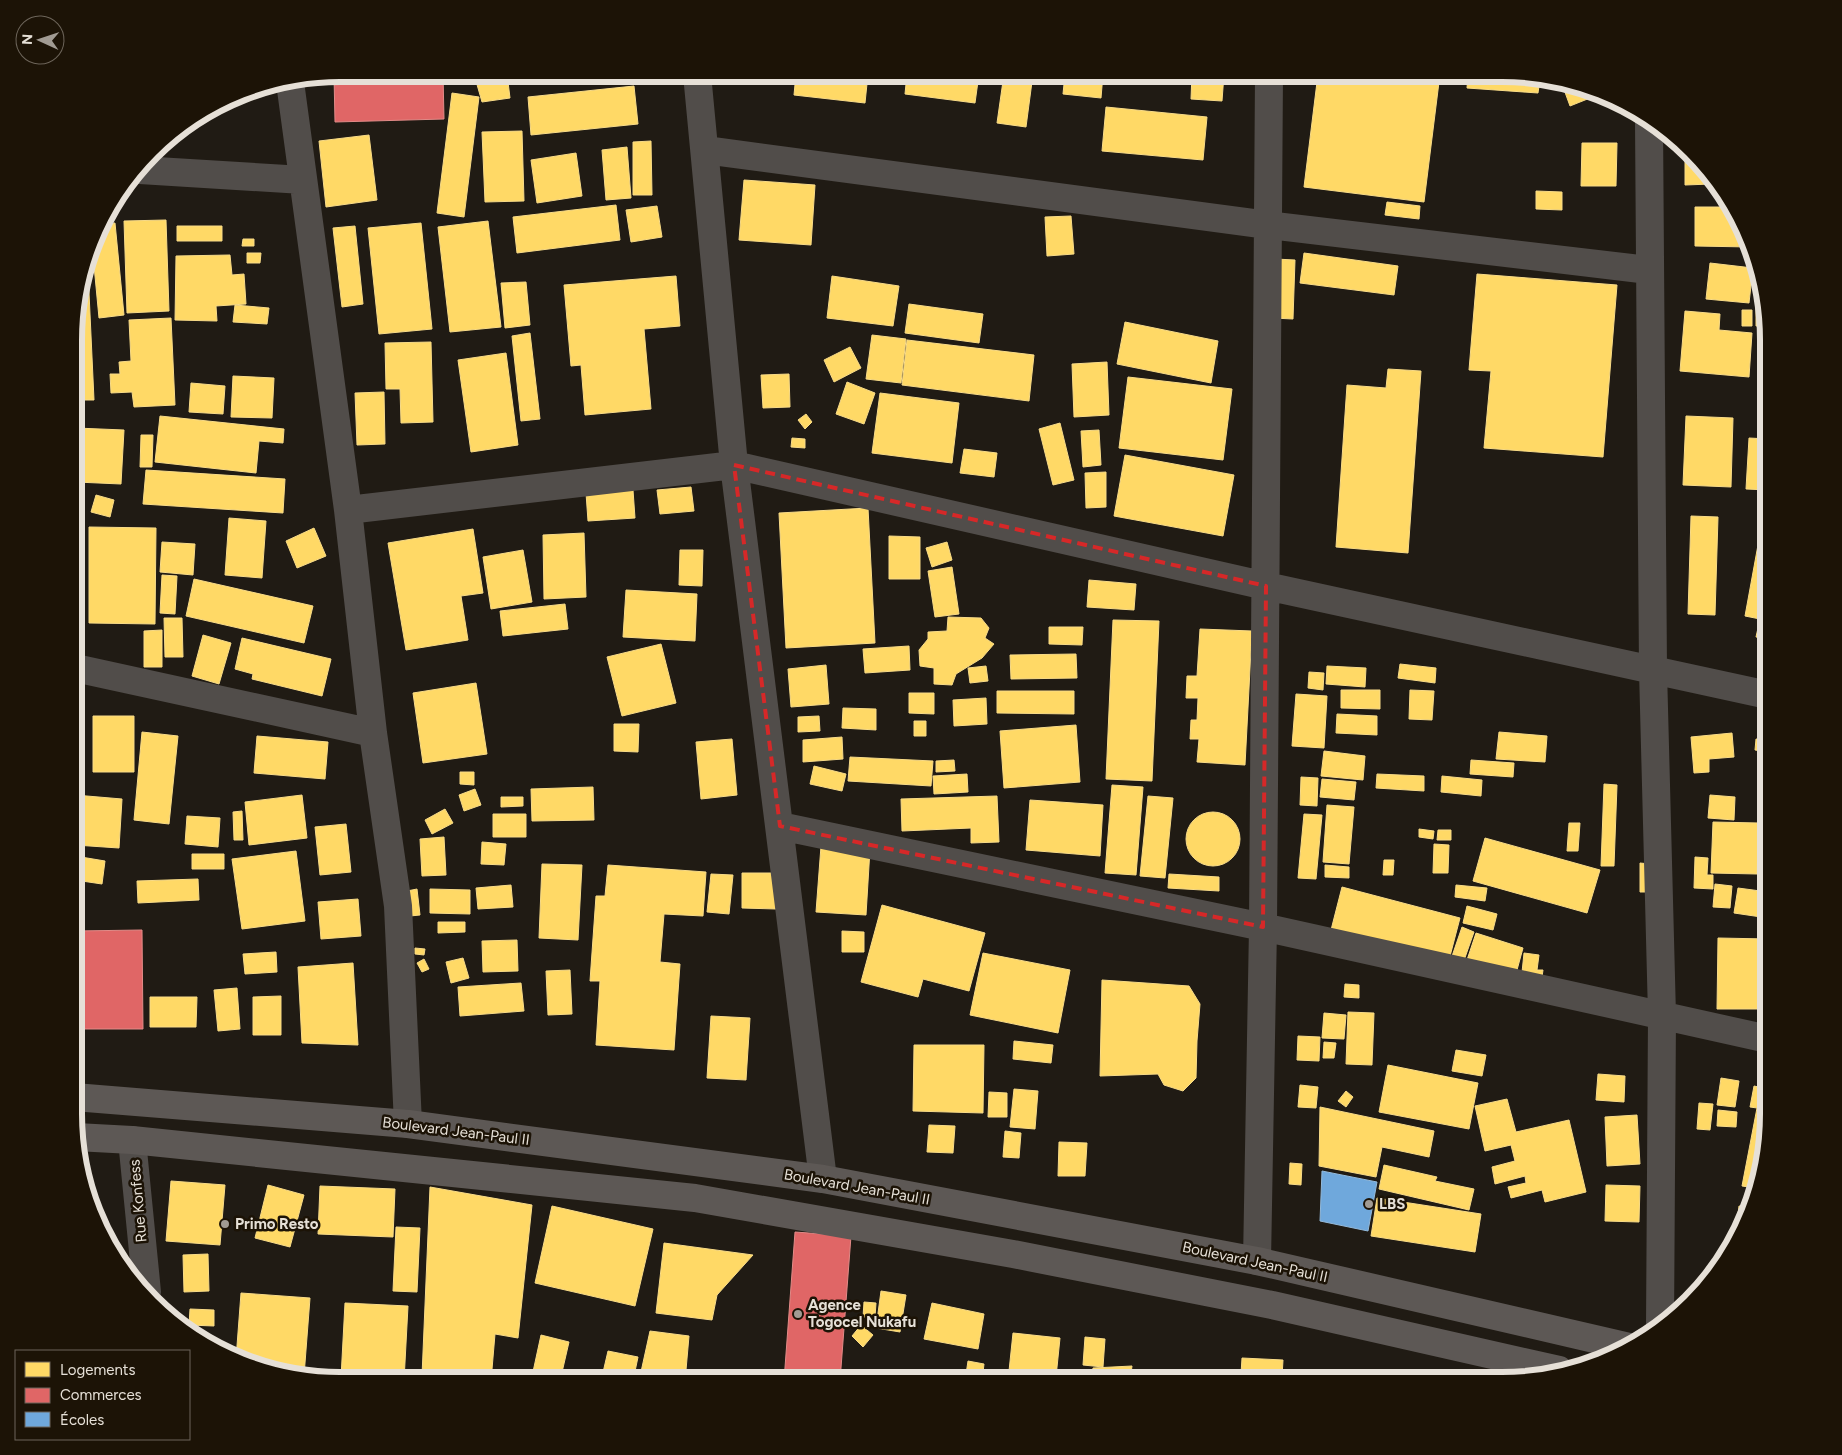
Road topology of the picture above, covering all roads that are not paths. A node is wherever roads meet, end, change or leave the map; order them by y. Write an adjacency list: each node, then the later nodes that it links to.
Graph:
1 (698, 82): 5 (street)
2 (1269, 82): 8 (street)
3 (291, 87): 7 (street)
4 (1649, 129): 9 (street)
5 (705, 150): 8 (street); 10 (street)
6 (147, 170): 7 (street)
7 (303, 180): 11 (street)
8 (1268, 225): 9 (street); 12 (street)
9 (1649, 270): 14 (street)
10 (734, 465): 11 (street); 12 (street); 17 (street)
11 (348, 510): 16 (street)
12 (1266, 586): 14 (street); 18 (street)
13 (82, 670): 16 (street)
14 (1653, 670): 15 (street); 19 (street)
15 (1760, 693)
16 (373, 733): 22 (street)
17 (780, 826): 18 (street); 25 (street)
18 (1263, 927): 19 (street); 26 (street)
19 (1662, 1015): 20 (street); 28 (street)
20 (1760, 1037)
21 (82, 1098): 22 (main road, Boulevard Jean-Paul II)
22 (408, 1124): 25 (main road, Boulevard Jean-Paul II)
23 (84, 1137): 24 (main road)
24 (132, 1140): 27 (street, Rue Konfess); 30 (main road)
25 (823, 1179): 26 (main road, Boulevard Jean-Paul II)
26 (1257, 1261): 29 (main road, Boulevard Jean-Paul II)
27 (145, 1283)
28 (1660, 1318)
29 (1618, 1345)
30 (1551, 1368)

